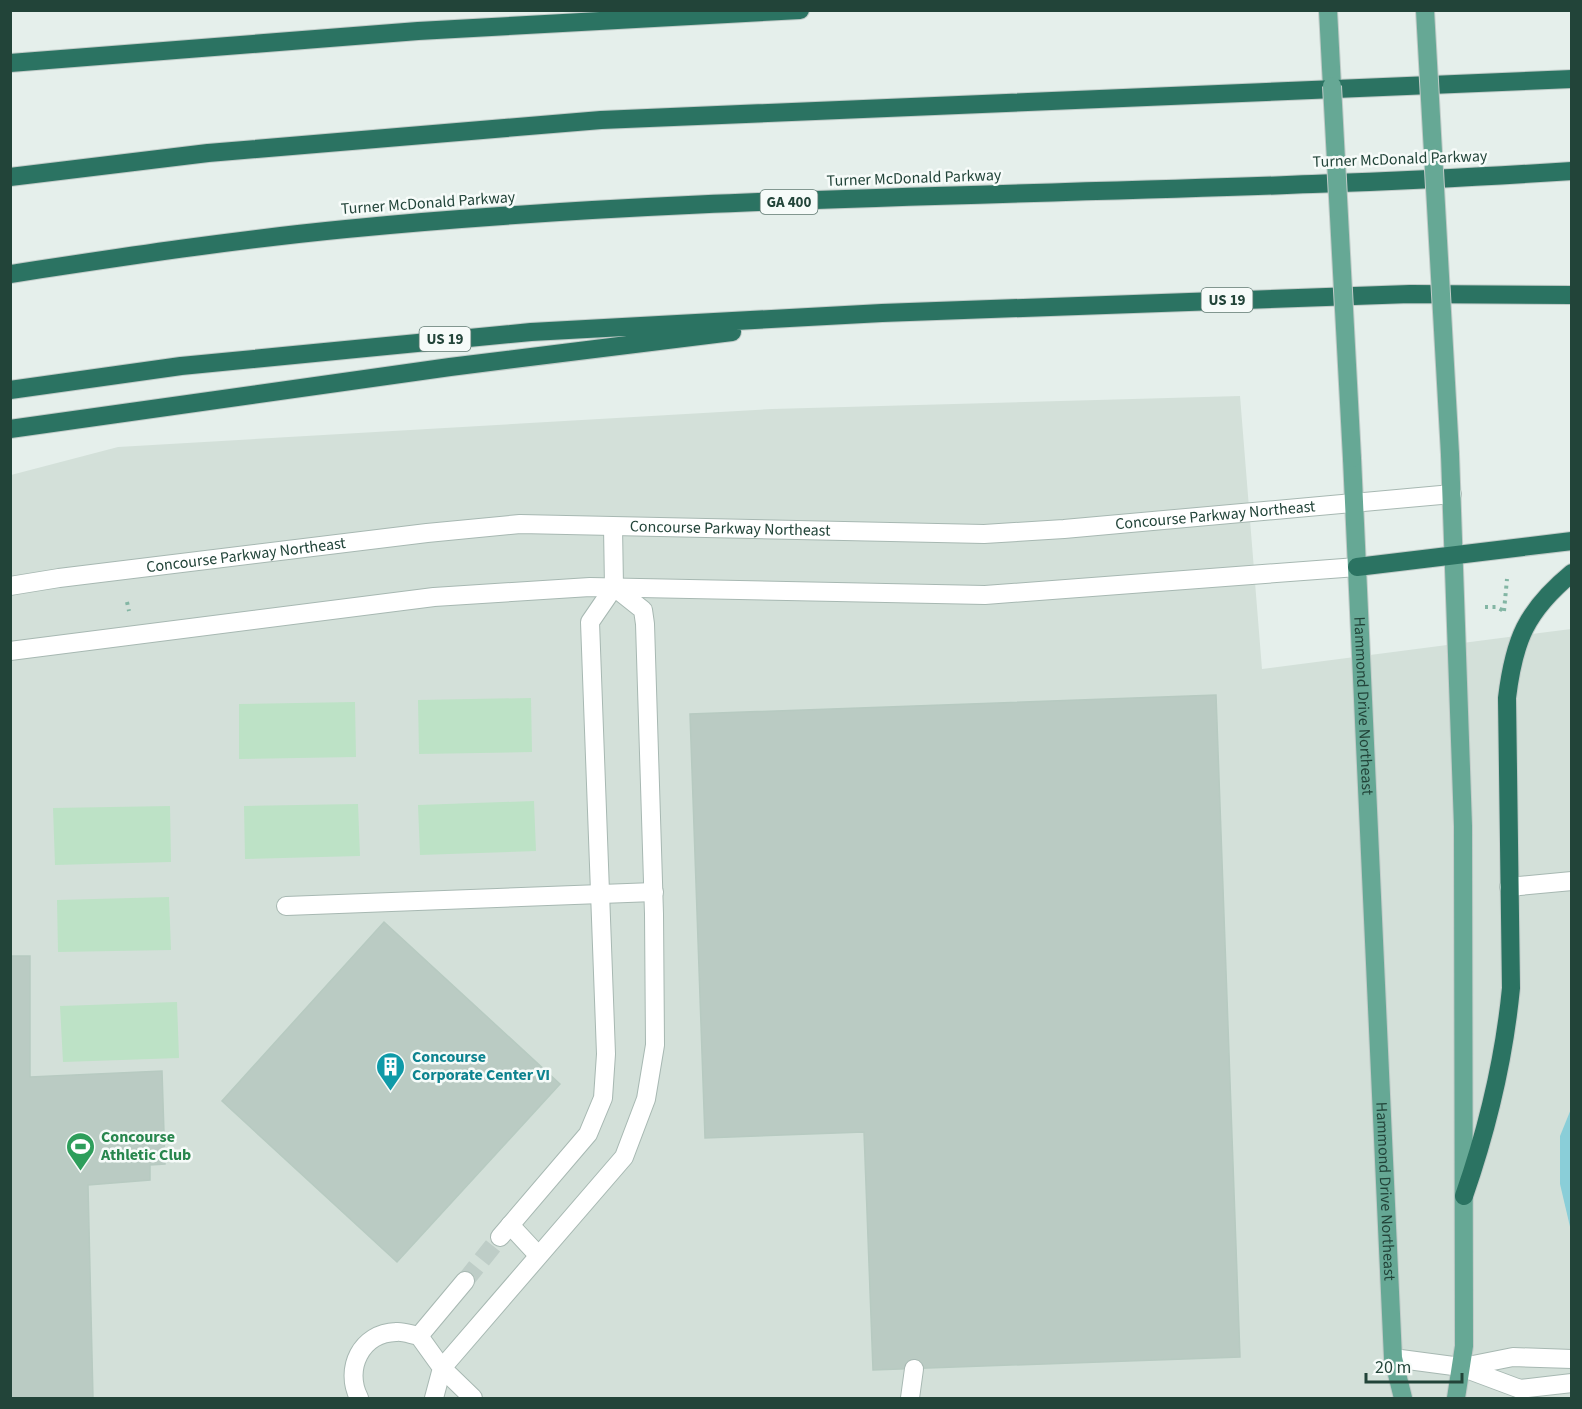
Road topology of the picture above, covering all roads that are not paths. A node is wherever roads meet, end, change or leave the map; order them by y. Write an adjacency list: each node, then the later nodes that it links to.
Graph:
1 (800, 10): 4 (highway)
2 (1328, 10): 14 (main road, Hammond Drive Northeast, bridge)
3 (1425, 10): 13 (main road, bridge)
4 (10, 63)
5 (1572, 79): 7 (highway)
6 (1572, 173): 8 (highway, Turner McDonald Parkway / GA 400)
7 (10, 177)
8 (10, 274)
9 (1572, 295): 10 (highway, US 19)
10 (882, 313): 11 (highway, US 19); 12 (highway)
11 (10, 390)
12 (10, 429)
13 (1452, 494): 14 (street, Concourse Parkway Northeast); 17 (main road)
14 (1354, 504): 15 (street, Concourse Parkway Northeast); 18 (main road, Hammond Drive Northeast)
15 (613, 527): 20 (street, Concourse Parkway Northeast); 21 (street)
16 (1572, 541): 17 (highway)
17 (1455, 555): 18 (highway); 28 (main road)
18 (1357, 567): 21 (street); 32 (main road, Hammond Drive Northeast)
19 (1572, 573): 24 (highway)
20 (10, 586)
21 (614, 587): 22 (street); 25 (street); 26 (street)
22 (10, 651)
23 (1572, 881): 24 (street)
24 (1509, 887): 28 (highway)
25 (654, 892): 26 (street); 29 (street)
26 (602, 894): 27 (street); 29 (street)
27 (286, 906)
28 (1464, 1196): 34 (main road)
29 (538, 1255): 35 (street)
30 (465, 1281): 31 (street)
31 (420, 1336): 35 (street); 38 (street)
32 (1393, 1358): 34 (street); 42 (main road, Hammond Drive Northeast)
33 (1572, 1359): 34 (street)
34 (1461, 1367): 37 (street); 43 (main road)
35 (442, 1368): 39 (street); 40 (street)
36 (914, 1369): 41 (street)
37 (1572, 1383)
38 (359, 1398)
39 (434, 1398)
40 (473, 1398)
41 (910, 1398)
42 (1403, 1398)
43 (1456, 1398)

